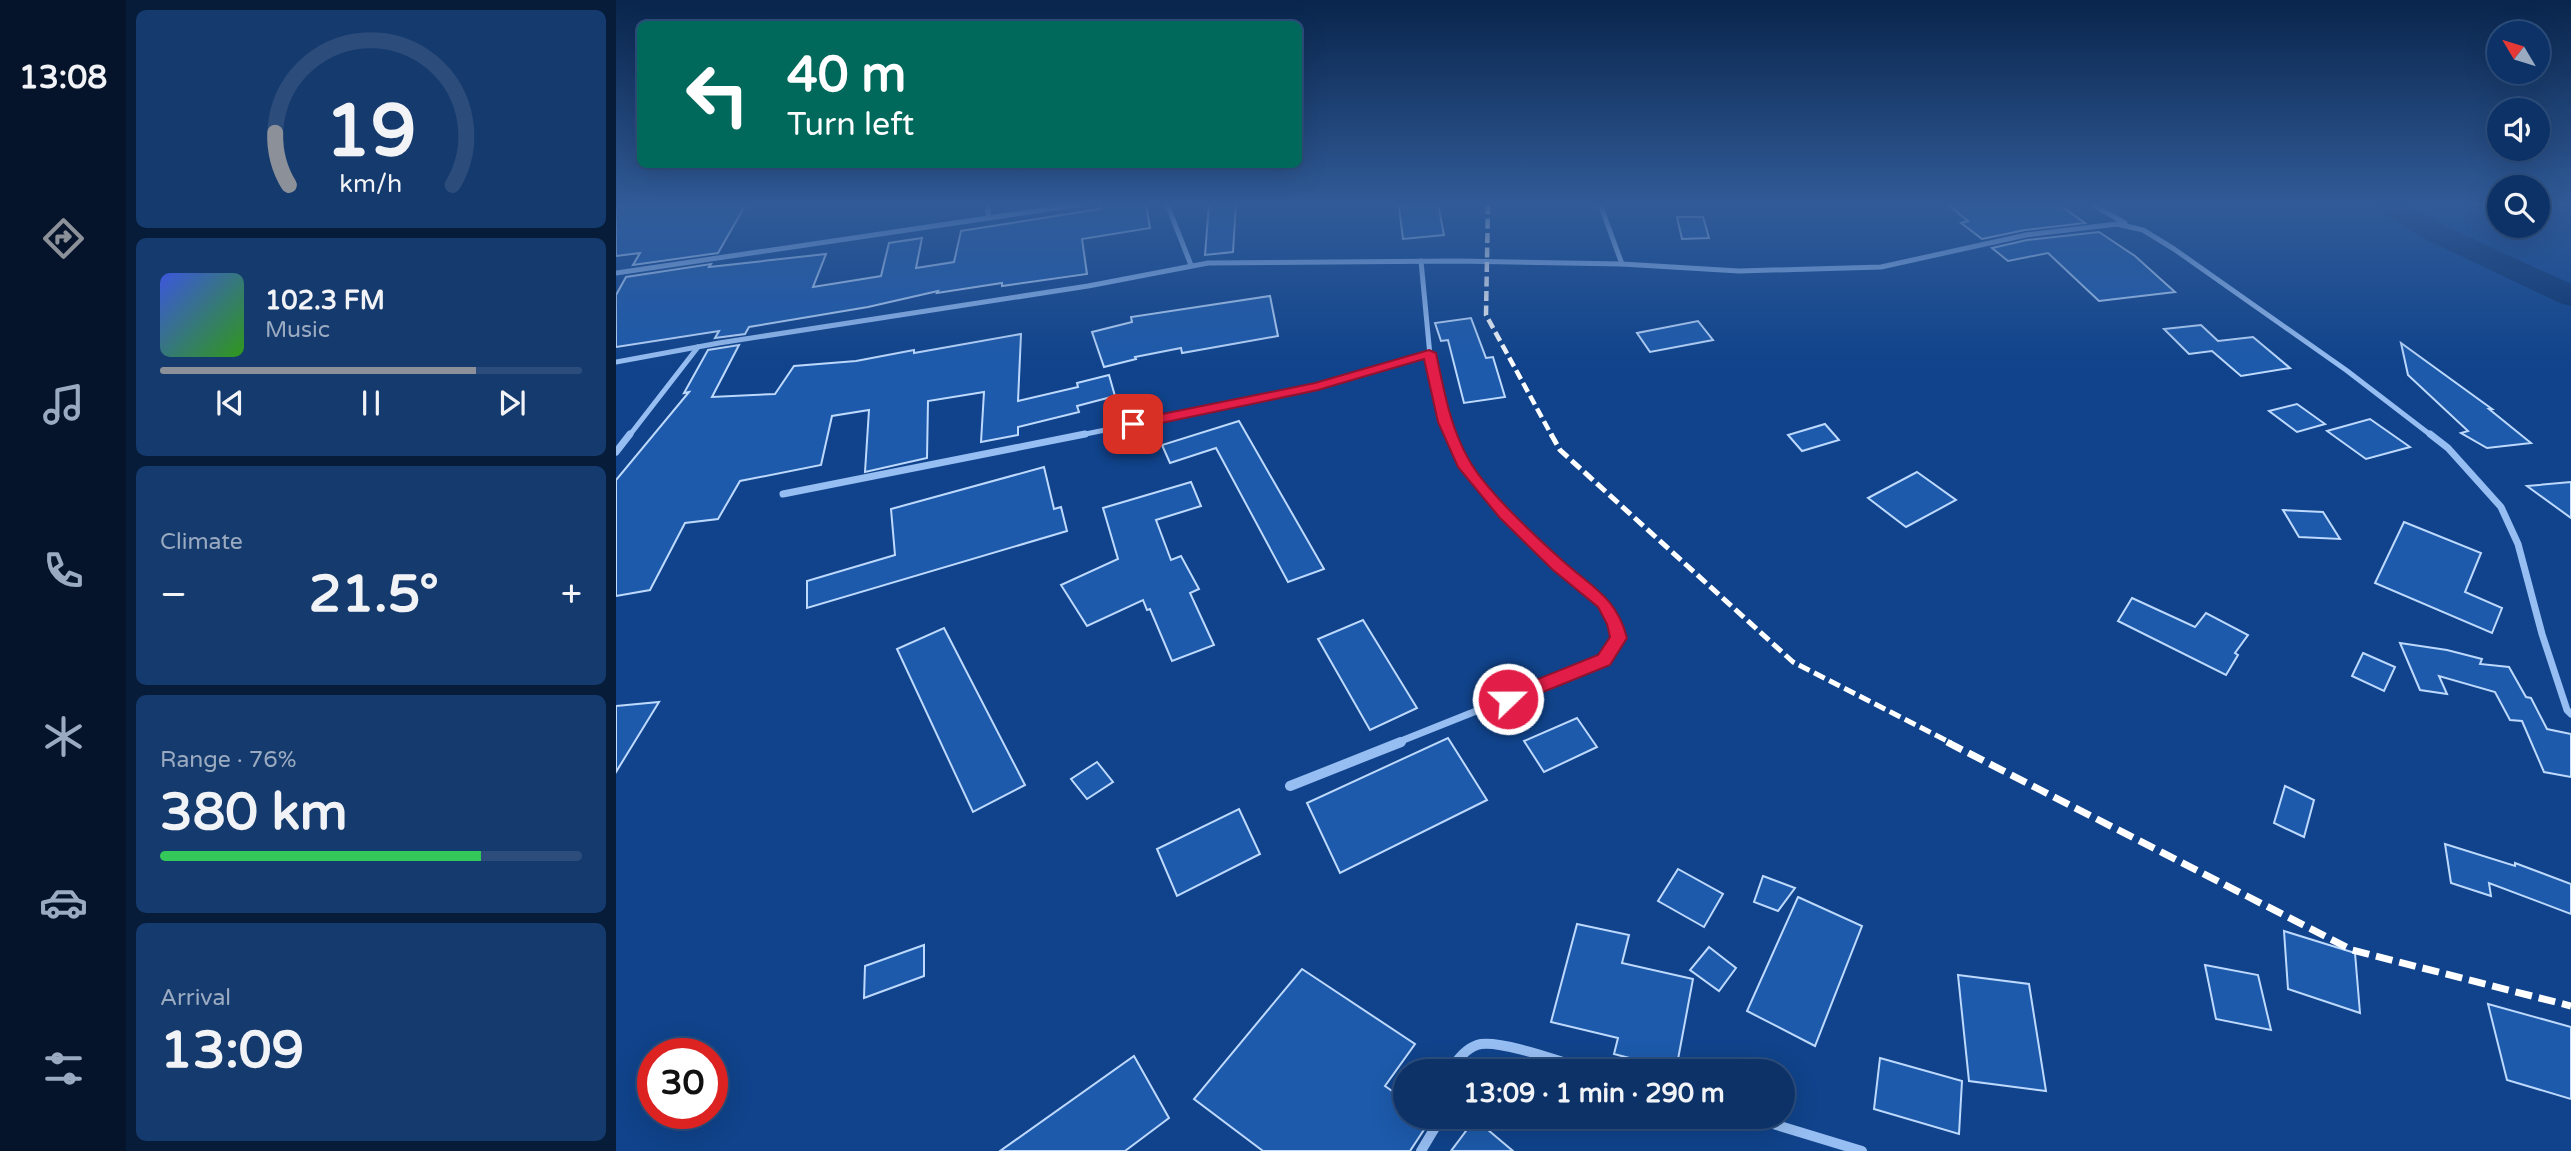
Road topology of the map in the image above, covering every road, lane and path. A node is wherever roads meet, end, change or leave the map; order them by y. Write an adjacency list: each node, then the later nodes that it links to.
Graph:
1 (719, 258): 9 (street)
2 (1188, 258): 8 (street)
3 (1620, 258): 7 (street)
4 (1923, 258): 7 (street)
5 (2186, 258): 15 (street)
6 (1421, 261): 7 (street); 8 (street); 11 (street)
7 (1622, 264)
8 (1191, 265): 10 (street)
9 (616, 273)
10 (698, 347): 12 (street); 13 (street)
11 (1429, 353): 14 (street); 16 (street)
12 (616, 362)
13 (616, 452)
14 (783, 494)
15 (2571, 714)
16 (1290, 786)
17 (1458, 1059): 18 (street)
18 (1553, 1059)
19 (1434, 1129): 21 (street)
20 (1790, 1129): 22 (street)
21 (1421, 1151)
22 (1862, 1151)

